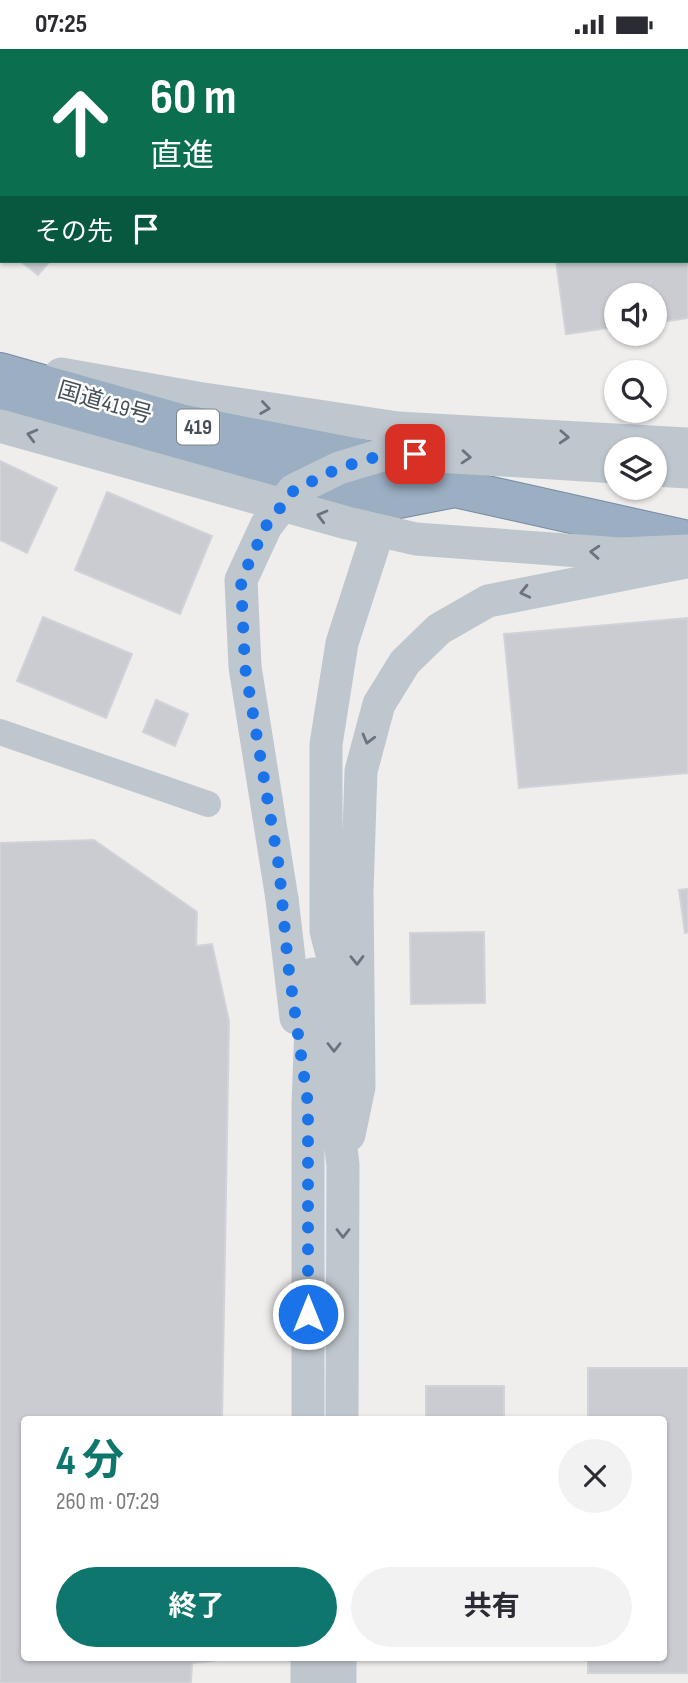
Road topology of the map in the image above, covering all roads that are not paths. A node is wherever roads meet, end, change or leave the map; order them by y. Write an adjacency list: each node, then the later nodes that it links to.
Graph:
1 (0, 363): 5 (street, one-way to 5)
2 (0, 372): 6 (highway, 国道419号 / 419)
3 (0, 403): 11 (highway, 国道419号 / 419)
4 (0, 426): 13 (street, one-way to 4, bridge)
5 (688, 444)
6 (400, 465): 10 (highway, 国道419号 / 419); 11 (street)
7 (604, 466): 18 (street, one-way to 7, bridge)
8 (667, 471): 9 (street)
9 (688, 472)
10 (455, 488): 11 (highway, 国道419号 / 419); 12 (highway, 国道419号 / 419)
11 (388, 501): 17 (street)
12 (688, 540)
13 (688, 551)
14 (688, 561): 19 (street, one-way to 19)
15 (0, 731): 16 (street)
16 (208, 804)
17 (326, 930): 18 (street); 19 (street, one-way to 19)
18 (308, 1104): 20 (street)
19 (343, 1165): 21 (street, one-way to 21)
20 (307, 1416)
21 (342, 1416)
22 (307, 1661): 24 (street)
23 (340, 1661): 25 (street)
24 (307, 1683)
25 (340, 1683)

